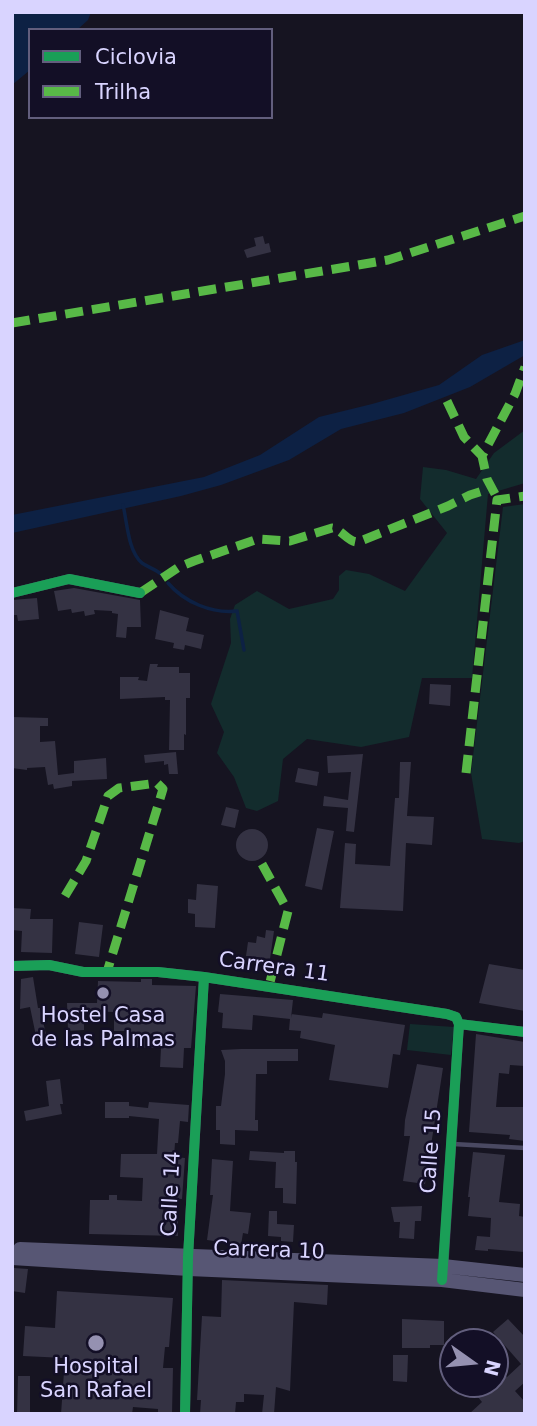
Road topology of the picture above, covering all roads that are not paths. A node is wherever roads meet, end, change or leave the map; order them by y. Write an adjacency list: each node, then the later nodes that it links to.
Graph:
1 (12, 593): 2 (street)
2 (140, 593)
3 (12, 966): 4 (street, Carrera 11)
4 (204, 977): 5 (street, Carrera 11); 11 (street, Calle 14)
5 (459, 1024): 6 (street, Carrera 11); 7 (street, Calle 15)
6 (525, 1032)
7 (452, 1144): 8 (lane); 12 (street, Calle 15)
8 (525, 1148)
9 (12, 1249): 11 (main road, Carrera 10)
10 (12, 1258): 11 (main road, Carrera 10)
11 (189, 1263): 12 (main road, Carrera 10); 15 (street, Calle 14)
12 (443, 1273): 13 (main road, Carrera 10); 14 (main road, Carrera 10)
13 (525, 1275)
14 (525, 1290)
15 (185, 1414)

